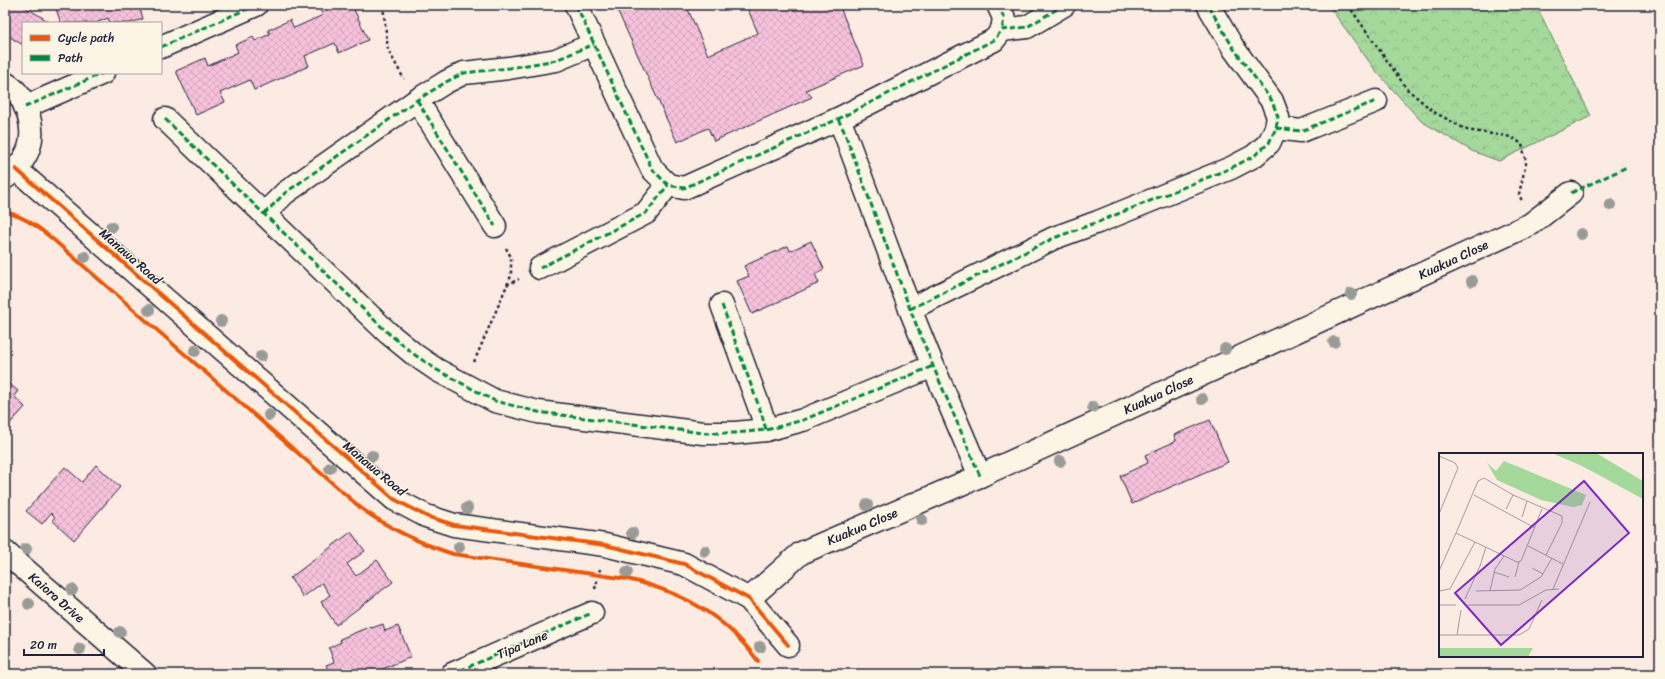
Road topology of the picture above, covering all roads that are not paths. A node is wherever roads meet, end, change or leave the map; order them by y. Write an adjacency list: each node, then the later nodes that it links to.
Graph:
1 (256, 5): 8 (street)
2 (576, 5): 7 (street)
3 (998, 5): 6 (street)
4 (1064, 5): 6 (street)
5 (1208, 5): 16 (street)
6 (1002, 30): 14 (street)
7 (594, 44): 11 (street); 18 (street)
8 (162, 47)
9 (100, 74): 13 (street)
10 (5, 83): 13 (street, Manawa Road)
11 (417, 100): 20 (street); 21 (street)
12 (1376, 101): 16 (street)
13 (25, 107): 17 (street, Manawa Road)
14 (838, 119): 18 (street); 24 (street)
15 (165, 120): 20 (street)
16 (1276, 128): 24 (street)
17 (11, 174): 29 (street, Manawa Road)
18 (668, 185): 22 (street)
19 (1571, 193): 27 (street, Kuakua Close)
20 (264, 214): 26 (street)
21 (495, 226)
22 (540, 268)
23 (722, 305): 26 (street)
24 (910, 309): 25 (street)
25 (933, 366): 26 (street); 27 (street)
26 (766, 430)
27 (980, 476): 29 (street, Kuakua Close)
28 (5, 552): 32 (street, Kaiora Drive)
29 (748, 599): 31 (street, Manawa Road)
30 (592, 613): 33 (street, Tipa Lane)
31 (788, 645)
32 (145, 674)
33 (452, 674)

